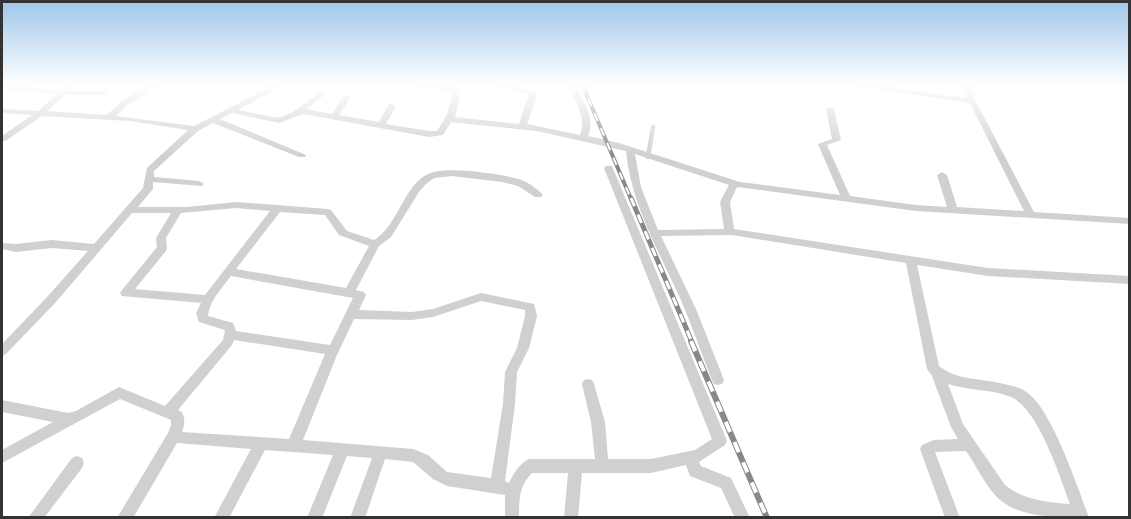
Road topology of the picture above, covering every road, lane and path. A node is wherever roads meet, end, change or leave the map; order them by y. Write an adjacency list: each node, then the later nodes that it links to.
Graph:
1 (45, 108): 15 (street)
2 (119, 108): 18 (street)
3 (237, 108): 13 (street)
4 (302, 108): 14 (street)
5 (340, 108): 16 (street)
6 (391, 108): 20 (street)
7 (453, 108): 17 (street)
8 (529, 108): 21 (street)
9 (581, 108): 25 (street)
10 (976, 108): 40 (street)
11 (830, 109): 35 (street)
12 (2, 111): 15 (street)
13 (232, 111): 14 (street); 19 (street)
14 (297, 112): 16 (street)
15 (40, 113): 18 (street); 24 (street)
16 (334, 117): 20 (street)
17 (449, 117): 20 (street); 21 (street)
18 (109, 118): 23 (street)
19 (214, 120): 23 (street); 27 (street)
20 (381, 126)
21 (522, 126): 25 (street)
22 (653, 127): 28 (lane)
23 (195, 129): 31 (street)
24 (4, 136)
25 (582, 139): 26 (street)
26 (630, 150): 28 (street); 43 (street)
27 (302, 155)
28 (648, 157): 33 (street)
29 (609, 168): 69 (street)
30 (942, 175): 39 (street)
31 (149, 179): 32 (street); 37 (street)
32 (199, 184)
33 (734, 184): 35 (street); 42 (street)
34 (538, 195): 44 (street)
35 (847, 200): 39 (street)
36 (278, 207): 38 (street); 44 (street); 48 (street)
37 (130, 210): 38 (street); 46 (street)
38 (178, 210): 51 (street)
39 (953, 211): 40 (street)
40 (1031, 215): 41 (street)
41 (1130, 221)
42 (730, 232): 43 (street); 47 (street)
43 (656, 233): 57 (street)
44 (375, 244): 50 (street)
45 (2, 246): 46 (street)
46 (96, 248): 54 (street)
47 (911, 260): 49 (street); 56 (street)
48 (229, 272): 50 (street); 51 (street)
49 (1130, 280)
50 (350, 292): 52 (street)
51 (208, 300): 53 (street)
52 (352, 314): 55 (street); 73 (street)
53 (231, 335): 55 (street); 60 (street)
54 (2, 351)
55 (332, 353): 65 (street)
56 (938, 374): 64 (street); 75 (street)
57 (718, 380)
58 (588, 384): 72 (street)
59 (2, 406): 61 (street)
60 (168, 412): 61 (street); 62 (street)
61 (74, 418): 68 (street)
62 (173, 437): 63 (street); 77 (street)
63 (261, 444): 65 (street); 78 (street)
64 (970, 445): 75 (street); 84 (street)
65 (293, 447): 66 (street)
66 (342, 451): 67 (street); 79 (street)
67 (380, 454): 73 (street); 80 (street)
68 (2, 457)
69 (688, 457): 72 (street); 83 (street)
70 (77, 463): 76 (street)
71 (576, 466): 72 (street); 74 (street); 82 (street)
72 (602, 466)
73 (497, 487): 74 (street)
74 (512, 491): 81 (street)
75 (1081, 515)
76 (35, 518)
77 (124, 518)
78 (221, 518)
79 (314, 518)
80 (357, 518)
81 (512, 518)
82 (571, 518)
83 (743, 518)
84 (952, 518)

